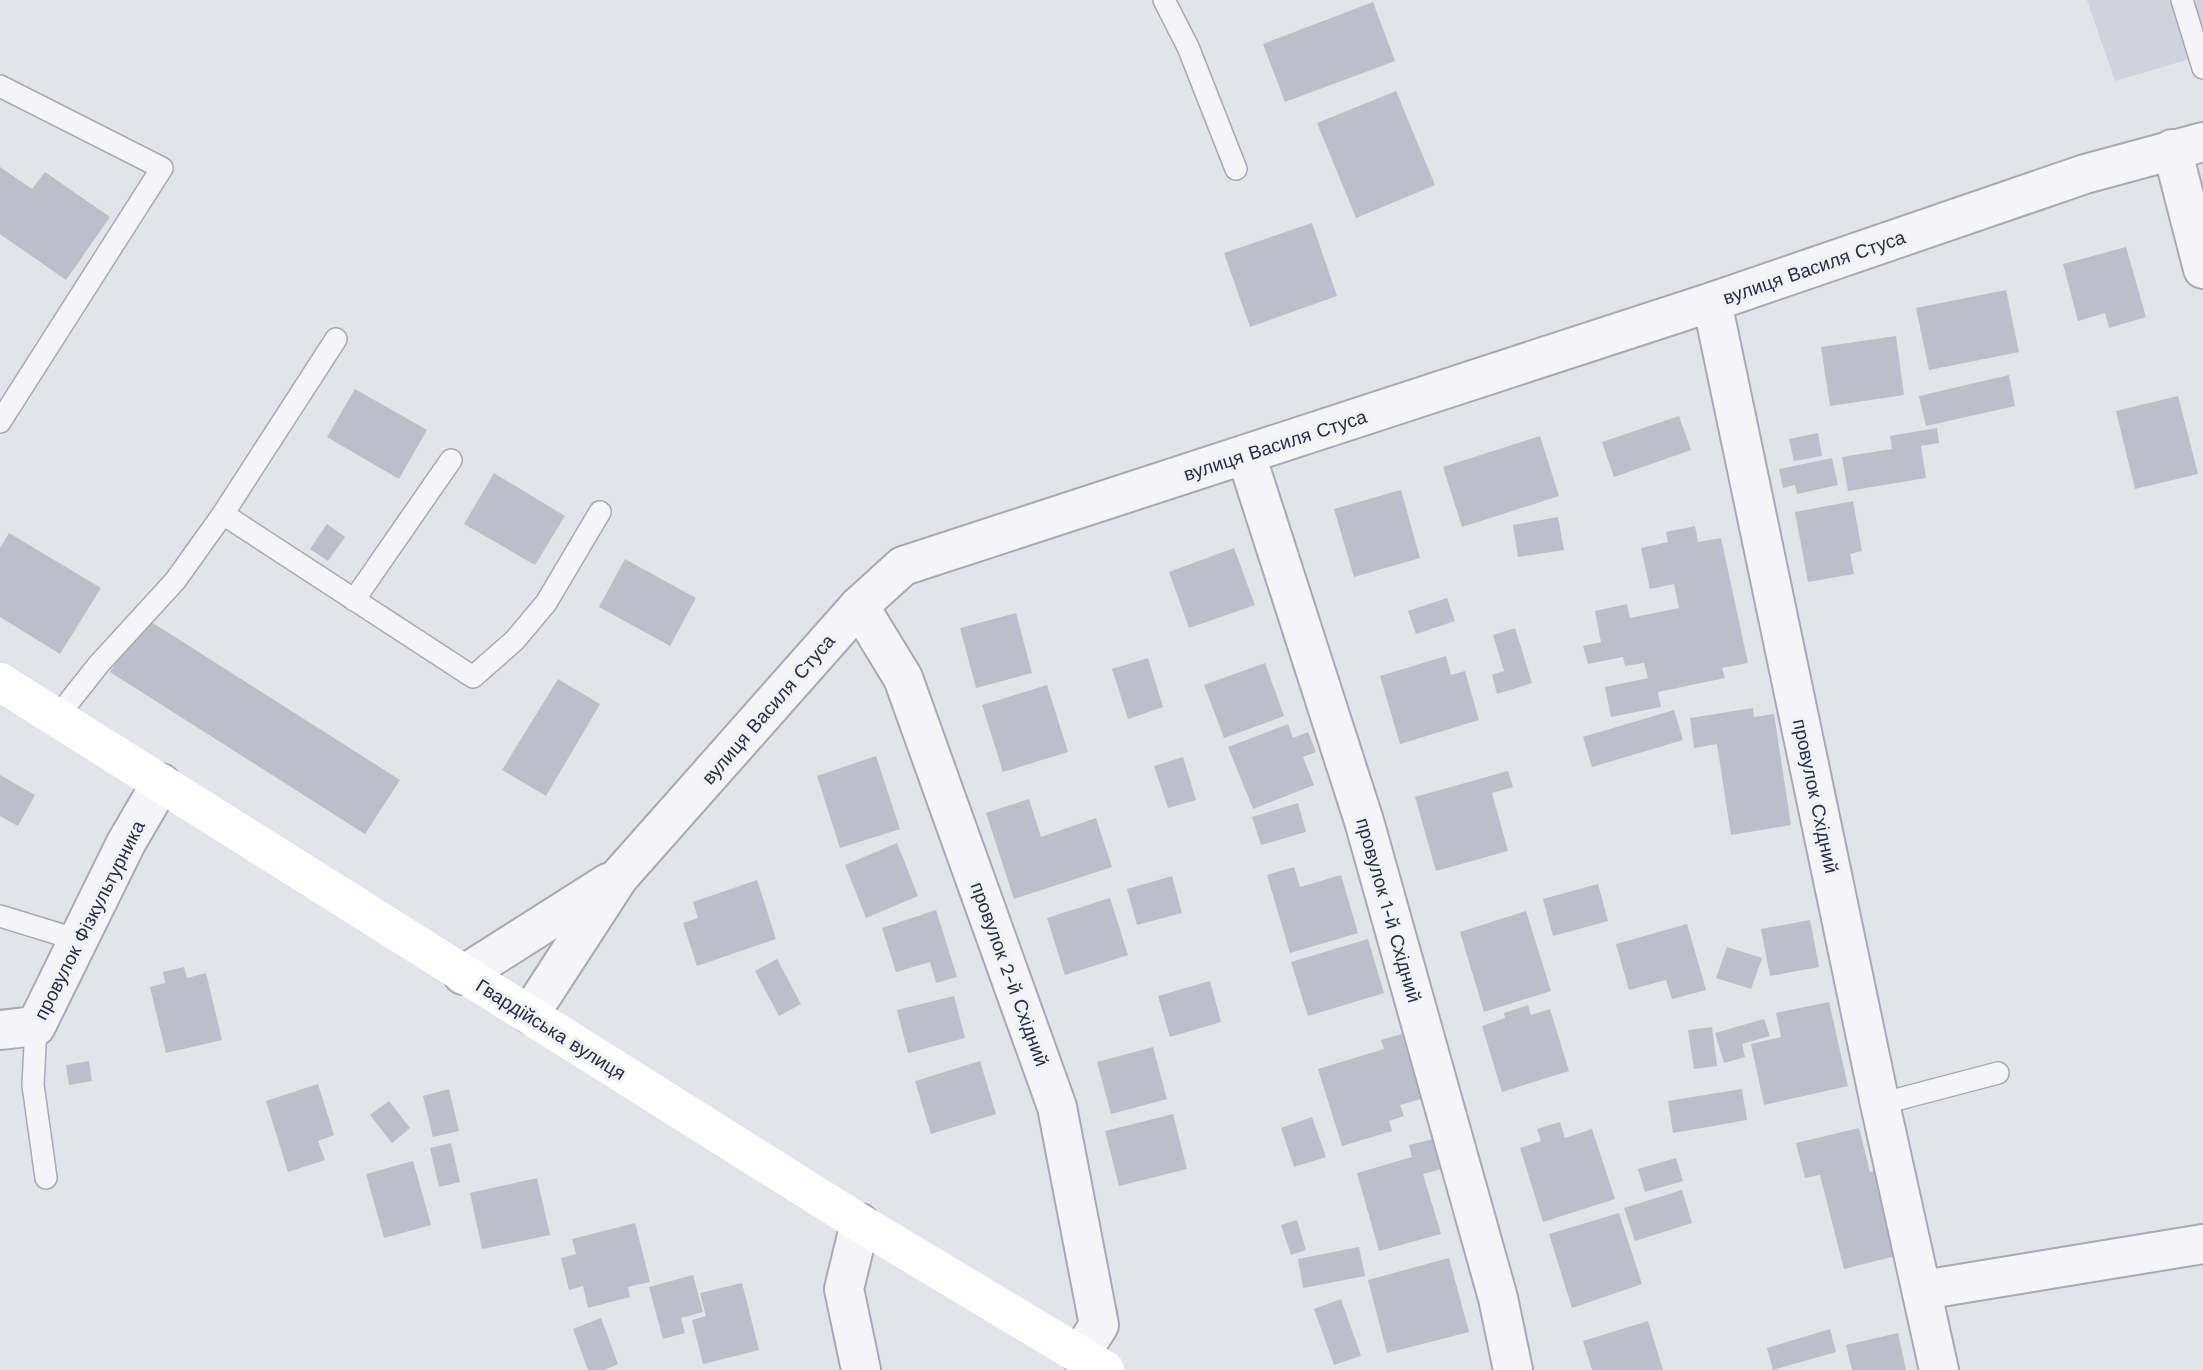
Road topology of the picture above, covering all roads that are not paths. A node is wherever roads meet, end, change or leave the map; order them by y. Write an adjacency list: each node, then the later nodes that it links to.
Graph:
1 (1164, 0): 6 (lane)
2 (2182, 0): 3 (lane)
3 (2203, 68)
4 (0, 86): 10 (lane)
5 (2188, 145): 7 (street); 8 (street, вулиця Василя Стуса)
6 (1236, 169)
7 (2203, 269)
8 (1712, 302): 11 (street, вулиця Василя Стуса); 27 (street, провулок Східний)
9 (337, 339): 14 (lane)
10 (0, 422)
11 (1246, 455): 16 (street, вулиця Василя Стуса); 34 (street, провулок 1-й Східний)
12 (451, 460): 15 (lane)
13 (600, 513): 15 (lane)
14 (223, 514): 15 (lane); 18 (lane)
15 (355, 600)
16 (859, 606): 20 (street, вулиця Василя Стуса); 32 (street, провулок 2-й Східний)
17 (0, 682): 18 (main road, Гвардійська вулиця)
18 (57, 717): 19 (main road, Гвардійська вулиця)
19 (161, 783): 22 (street, провулок Фізкультурника); 23 (main road, Гвардійська вулиця)
20 (619, 877): 23 (street); 24 (street, вулиця Василя Стуса)
21 (0, 916): 22 (lane)
22 (78, 940): 25 (street, провулок Фізкультурника)
23 (463, 975): 24 (main road, Гвардійська вулиця)
24 (530, 1014): 29 (main road, Гвардійська вулиця)
25 (18, 1028): 28 (lane)
26 (1998, 1073): 27 (lane)
27 (1880, 1104): 31 (street, провулок Східний)
28 (46, 1178)
29 (860, 1223): 32 (main road, Гвардійська вулиця); 33 (street)
30 (2203, 1244): 31 (street)
31 (1923, 1290): 35 (street, провулок Східний)
32 (1093, 1363)
33 (861, 1370)
34 (1513, 1370)
35 (1939, 1370)

